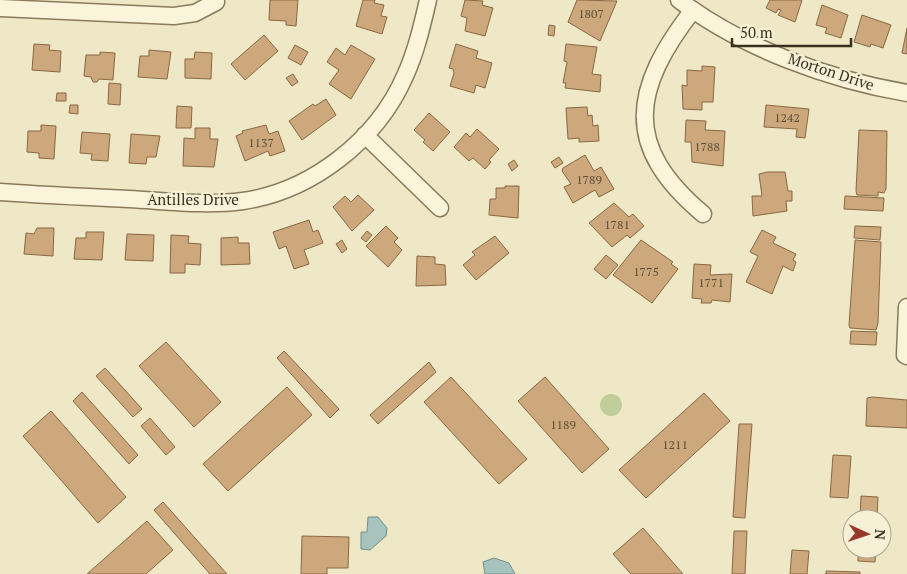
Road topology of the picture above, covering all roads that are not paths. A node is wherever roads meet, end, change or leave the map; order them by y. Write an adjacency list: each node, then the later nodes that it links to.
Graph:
1 (428, 0): 7 (street, Antilles Drive)
2 (679, 0): 5 (street, Morton Drive)
3 (216, 2): 4 (street)
4 (0, 8)
5 (693, 10): 6 (street, Morton Drive); 10 (street)
6 (907, 93)
7 (365, 135): 8 (street, Antilles Drive); 9 (street)
8 (0, 192)
9 (440, 208)
10 (703, 214)
11 (907, 307): 12 (street)
12 (906, 355)

